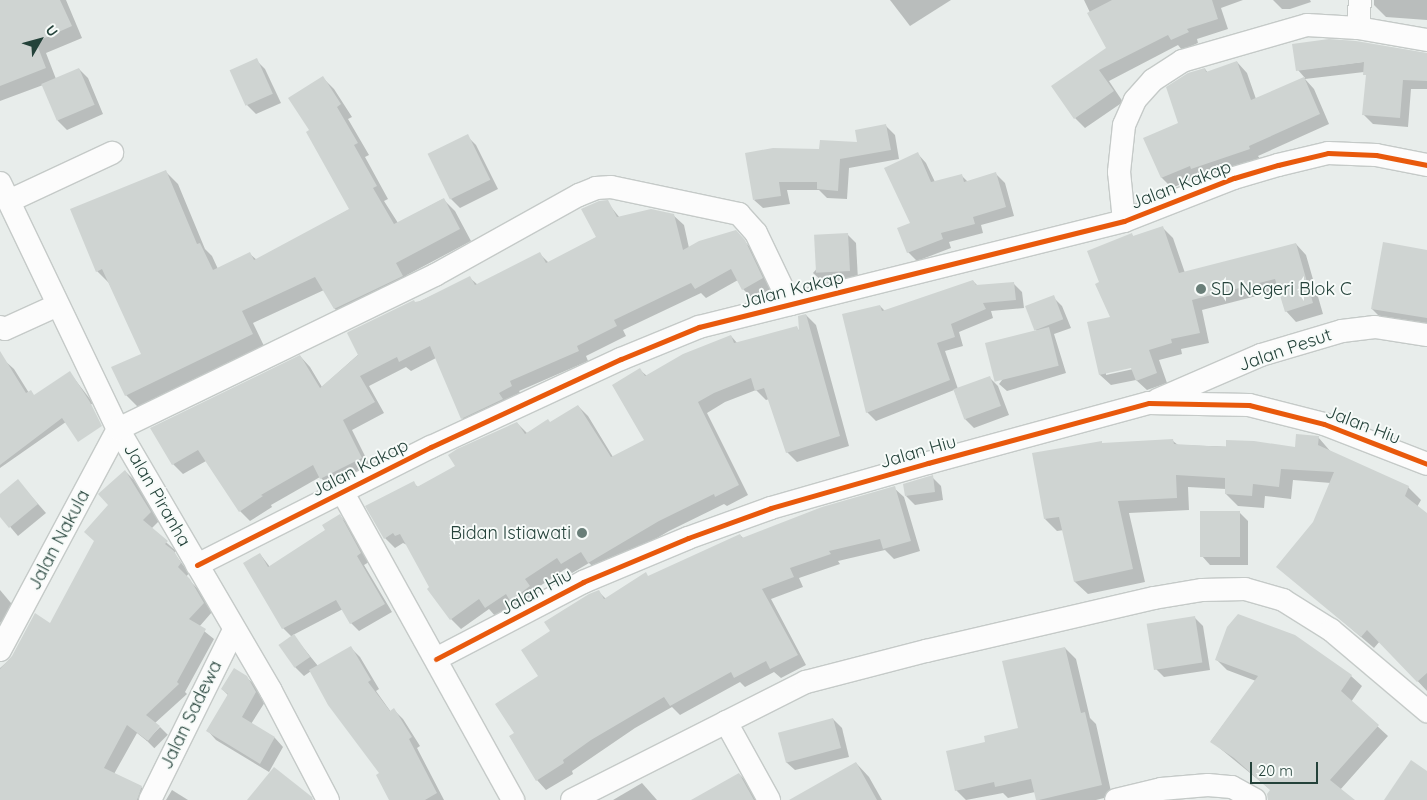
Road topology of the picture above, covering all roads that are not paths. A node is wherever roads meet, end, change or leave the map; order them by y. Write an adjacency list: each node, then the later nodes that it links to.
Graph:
1 (1360, 0): 2 (street)
2 (1358, 28): 3 (street); 7 (street)
3 (1427, 40)
4 (112, 153): 6 (street)
5 (1427, 165): 7 (street, Jalan Kakap)
6 (4, 192): 9 (street, Jalan Piranha)
7 (1124, 221): 8 (street, Jalan Kakap)
8 (790, 304): 13 (street); 15 (street, Jalan Kakap)
9 (58, 305): 10 (street); 13 (street, Jalan Piranha)
10 (0, 327)
11 (1427, 335): 12 (street, Jalan Pesut)
12 (1149, 403): 14 (street, Jalan Hiu); 19 (street, Jalan Hiu)
13 (118, 429): 16 (street, Jalan Piranha); 18 (street, Jalan Nakula)
14 (1427, 464)
15 (343, 493): 16 (street, Jalan Kakap); 19 (street)
16 (197, 565): 17 (street, Jalan Piranha)
17 (234, 630): 22 (street, Jalan Sadewa); 23 (street, Jalan Piranha)
18 (0, 650)
19 (436, 659): 24 (street)
20 (1427, 711): 21 (street)
21 (726, 722): 25 (street); 26 (street)
22 (150, 800)
23 (328, 800)
24 (513, 800)
25 (572, 800)
26 (769, 800)
27 (1116, 800): 28 (street)
28 (1255, 800)

